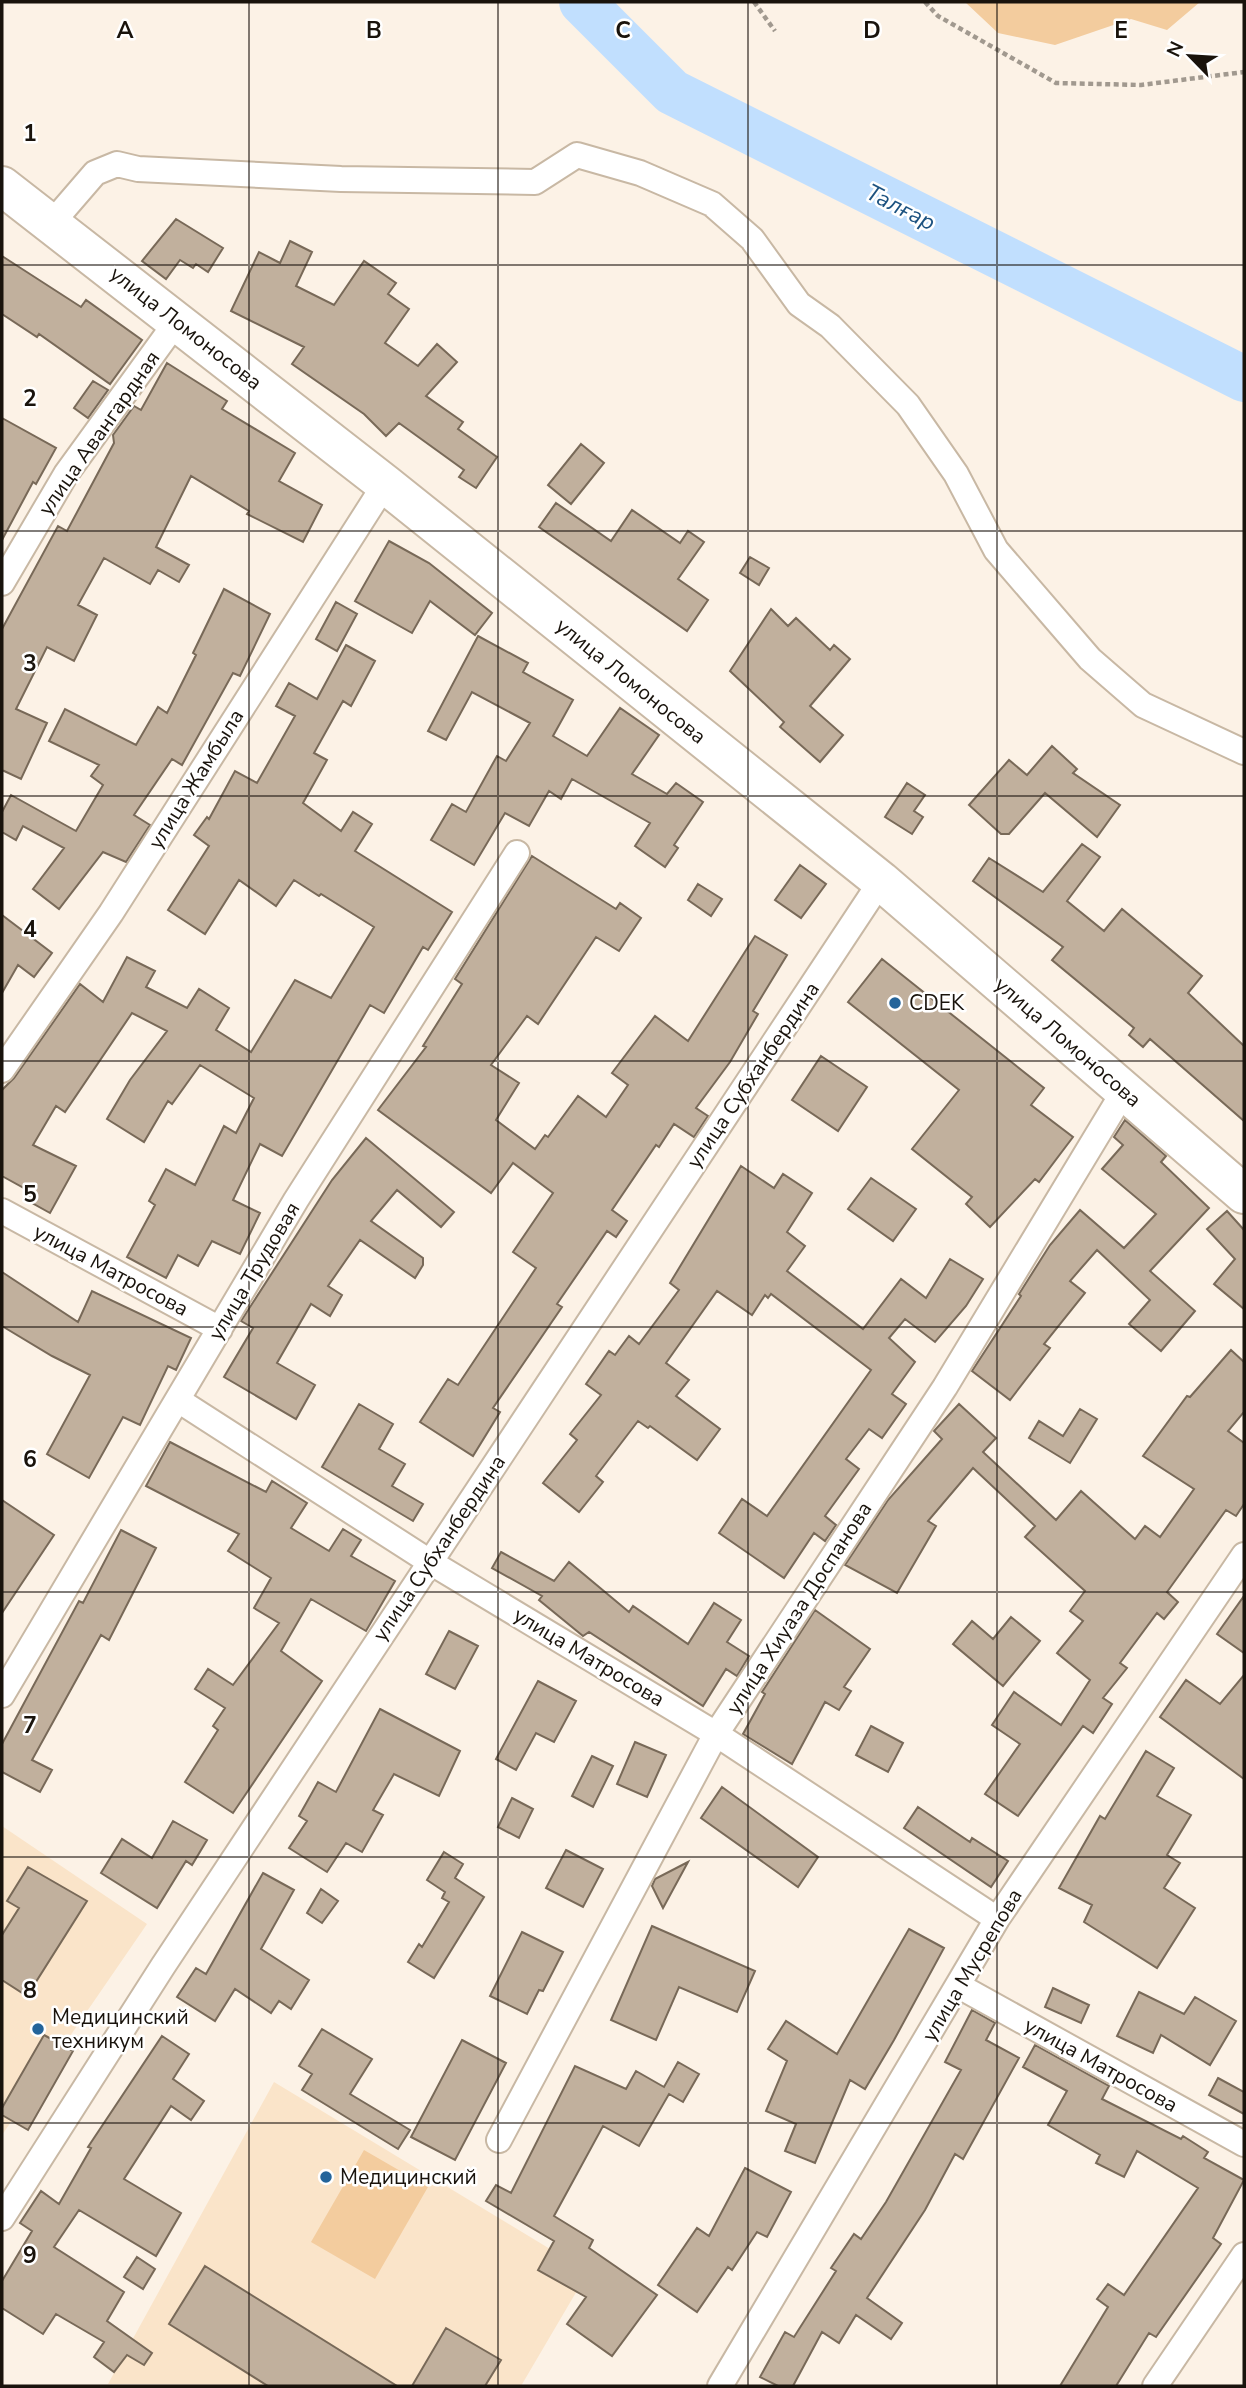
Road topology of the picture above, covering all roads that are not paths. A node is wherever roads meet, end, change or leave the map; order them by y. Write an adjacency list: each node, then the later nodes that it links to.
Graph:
1 (2, 186): 2 (main road, улица Ломоносова)
2 (51, 224): 3 (main road, улица Ломоносова); 6 (street)
3 (177, 321): 4 (main road, улица Ломоносова); 5 (street, улица Авангардная)
4 (385, 484): 8 (main road, улица Ломоносова); 9 (street, улица Жамбыла)
5 (2, 583)
6 (1244, 752)
7 (517, 853): 13 (street, улица Трудовая)
8 (881, 881): 10 (main road, улица Ломоносова); 16 (street, улица Субханбердина)
9 (2, 1070)
10 (1124, 1091): 11 (main road, улица Ломоносова); 18 (street, улица Хиуаза Доспанова)
11 (1244, 1194)
12 (2, 1211): 13 (street, улица Матросова)
13 (220, 1329): 14 (street, улица Трудовая)
14 (178, 1400): 16 (street, улица Матросова); 17 (street, улица Трудовая)
15 (1244, 1555): 19 (street, улица Мусрепова)
16 (430, 1562): 18 (street, улица Матросова); 23 (street, улица Субханбердина)
17 (2, 1695)
18 (716, 1734): 19 (street, улица Матросова); 21 (street, улица Хиуаза Доспанова)
19 (997, 1919): 20 (street, улица Мусрепова)
20 (959, 1986): 22 (street, улица Матросова); 25 (street, улица Мусрепова)
21 (499, 2140)
22 (1244, 2144)
23 (2, 2218)
24 (1244, 2255): 26 (street)
25 (720, 2386)
26 (1155, 2386)

